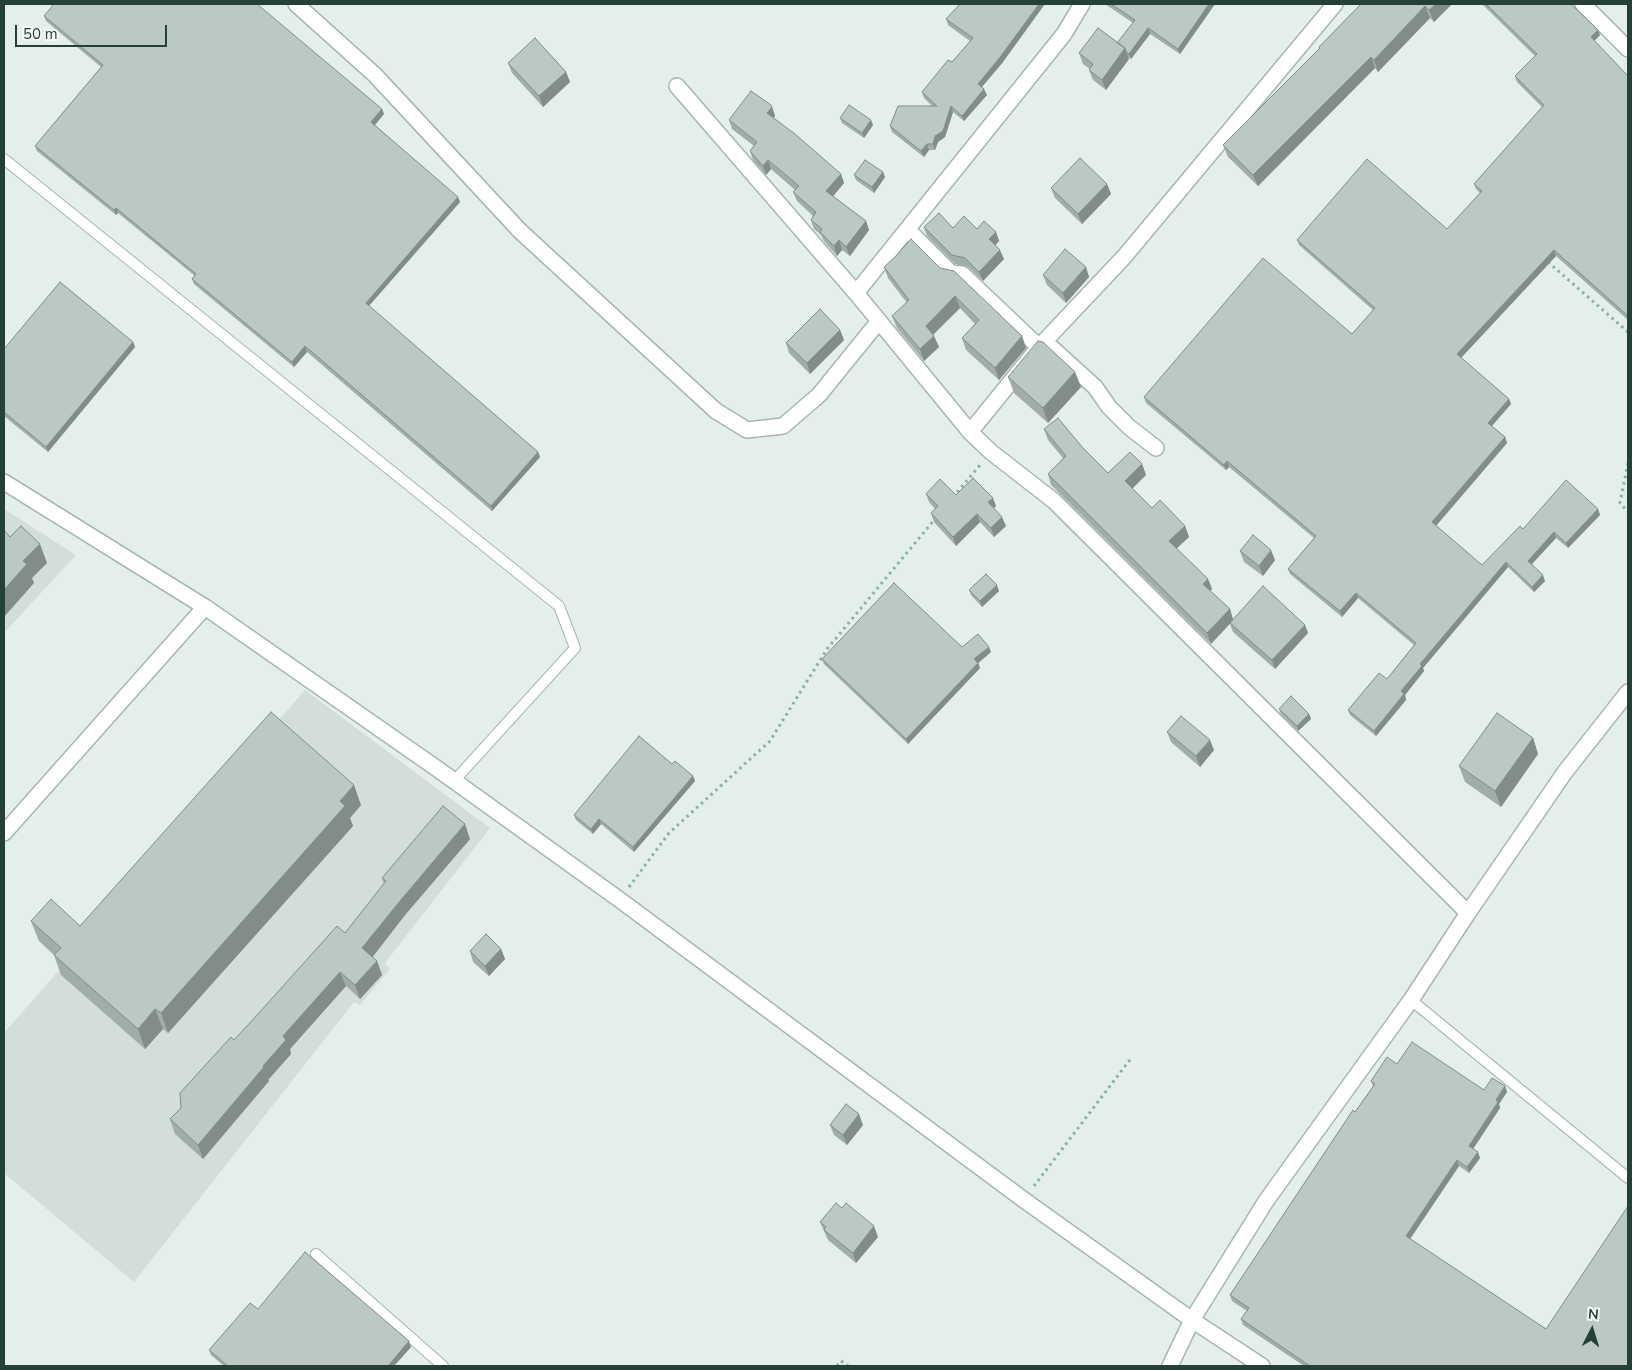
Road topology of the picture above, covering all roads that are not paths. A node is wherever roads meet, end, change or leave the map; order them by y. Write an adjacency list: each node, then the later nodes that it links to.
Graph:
1 (296, 4): 10 (street)
2 (1082, 4): 8 (street)
3 (1335, 4): 11 (street)
4 (1583, 4): 5 (street)
5 (1628, 49)
6 (677, 86): 9 (street)
7 (4, 159): 17 (lane)
8 (908, 230): 9 (street); 11 (street)
9 (856, 293): 10 (street)
10 (879, 321): 12 (street)
11 (1039, 347): 12 (street); 13 (street)
12 (970, 432): 19 (street)
13 (1156, 448)
14 (4, 482): 15 (street)
15 (205, 607): 17 (street); 18 (street)
16 (1628, 692): 19 (street)
17 (454, 781): 23 (street)
18 (4, 833)
19 (1468, 913): 20 (street)
20 (1411, 1000): 21 (lane); 23 (street)
21 (1628, 1178)
22 (316, 1254): 24 (lane)
23 (1192, 1320): 25 (street); 26 (street)
24 (443, 1366)
25 (1170, 1366)
26 (1262, 1366)

